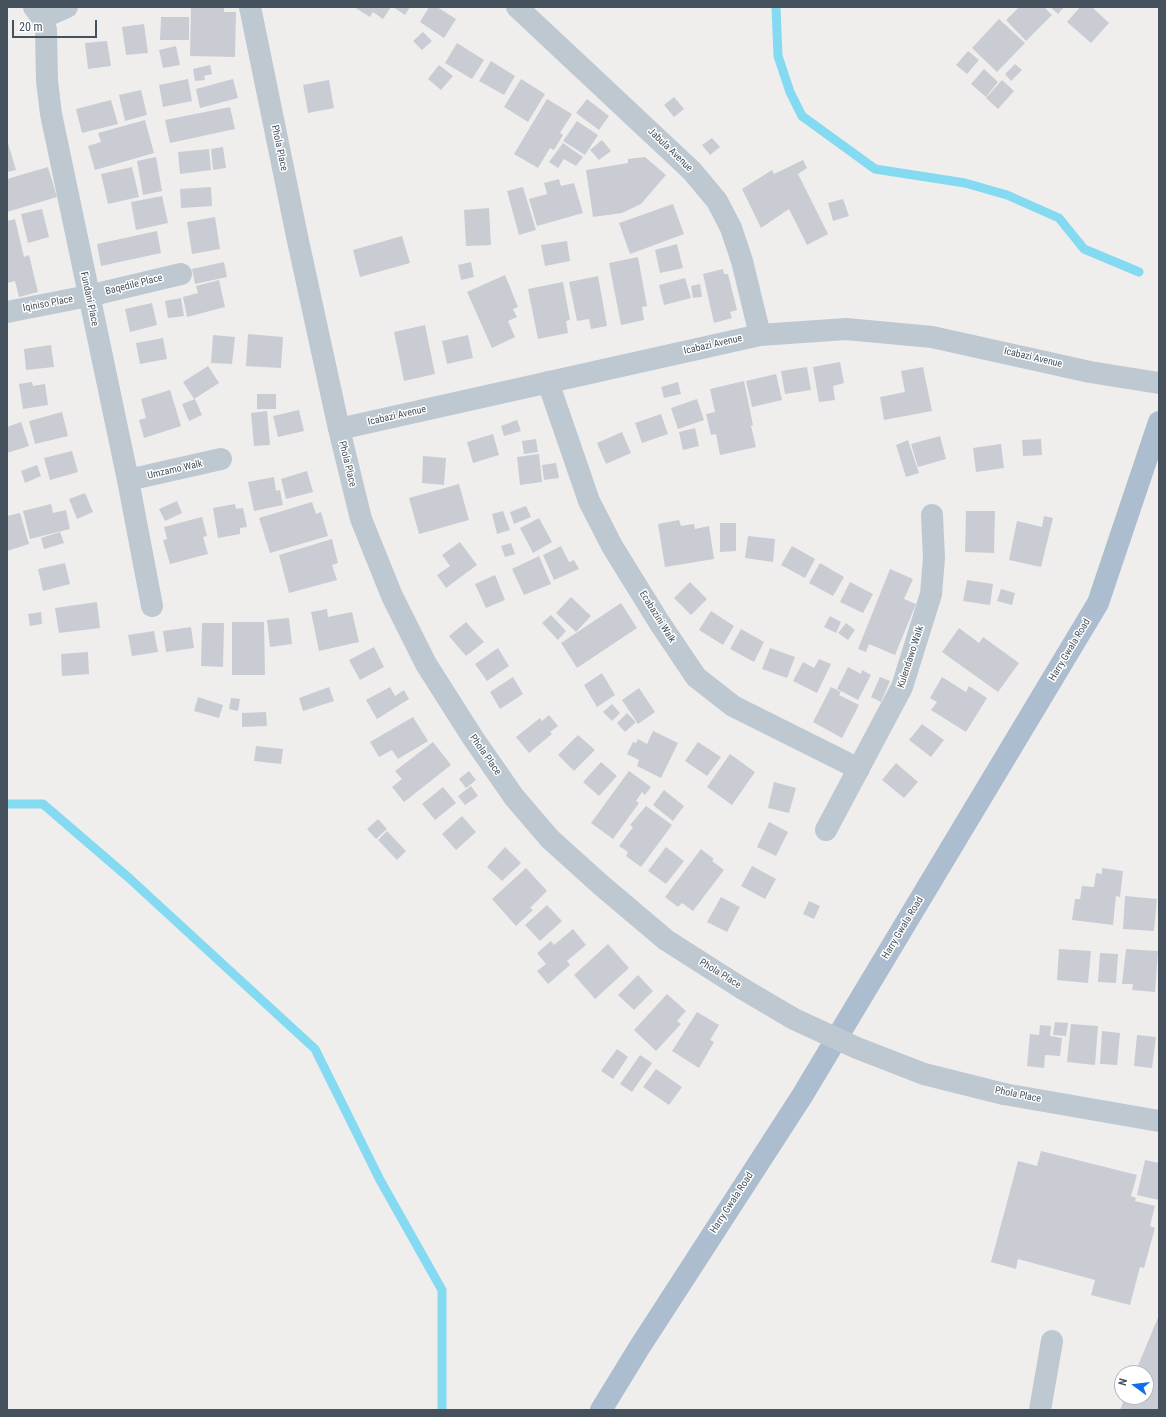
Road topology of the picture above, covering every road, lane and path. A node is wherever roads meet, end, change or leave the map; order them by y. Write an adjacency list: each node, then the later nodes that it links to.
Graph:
1 (67, 7): 4 (street, Fundani Place)
2 (250, 7): 12 (street, Phola Place)
3 (516, 7): 8 (street, Jabula Avenue)
4 (38, 12): 6 (street, Fundani Place)
5 (180, 274): 6 (street, Baqedile Place)
6 (88, 296): 7 (street, Iqiniso Place); 14 (street, Fundani Place)
7 (7, 312)
8 (760, 335): 9 (street, Icabazi Avenue); 10 (street, Icabazi Avenue)
9 (548, 382): 12 (street, Icabazi Avenue); 17 (street, Ecabazini Walk)
10 (1159, 383)
11 (1159, 422): 21 (main road, Harry Gwala Road)
12 (339, 429): 19 (street, Phola Place, bridge)
13 (221, 459): 14 (street, Umzamo Walk)
14 (128, 480): 16 (street, Fundani Place)
15 (932, 515): 17 (street, Kulendawo Walk)
16 (152, 606)
17 (859, 769): 18 (street, Kulendawo Walk)
18 (826, 830)
19 (1159, 1121)
20 (1052, 1341): 22 (street)
21 (601, 1410)
22 (1040, 1410)

